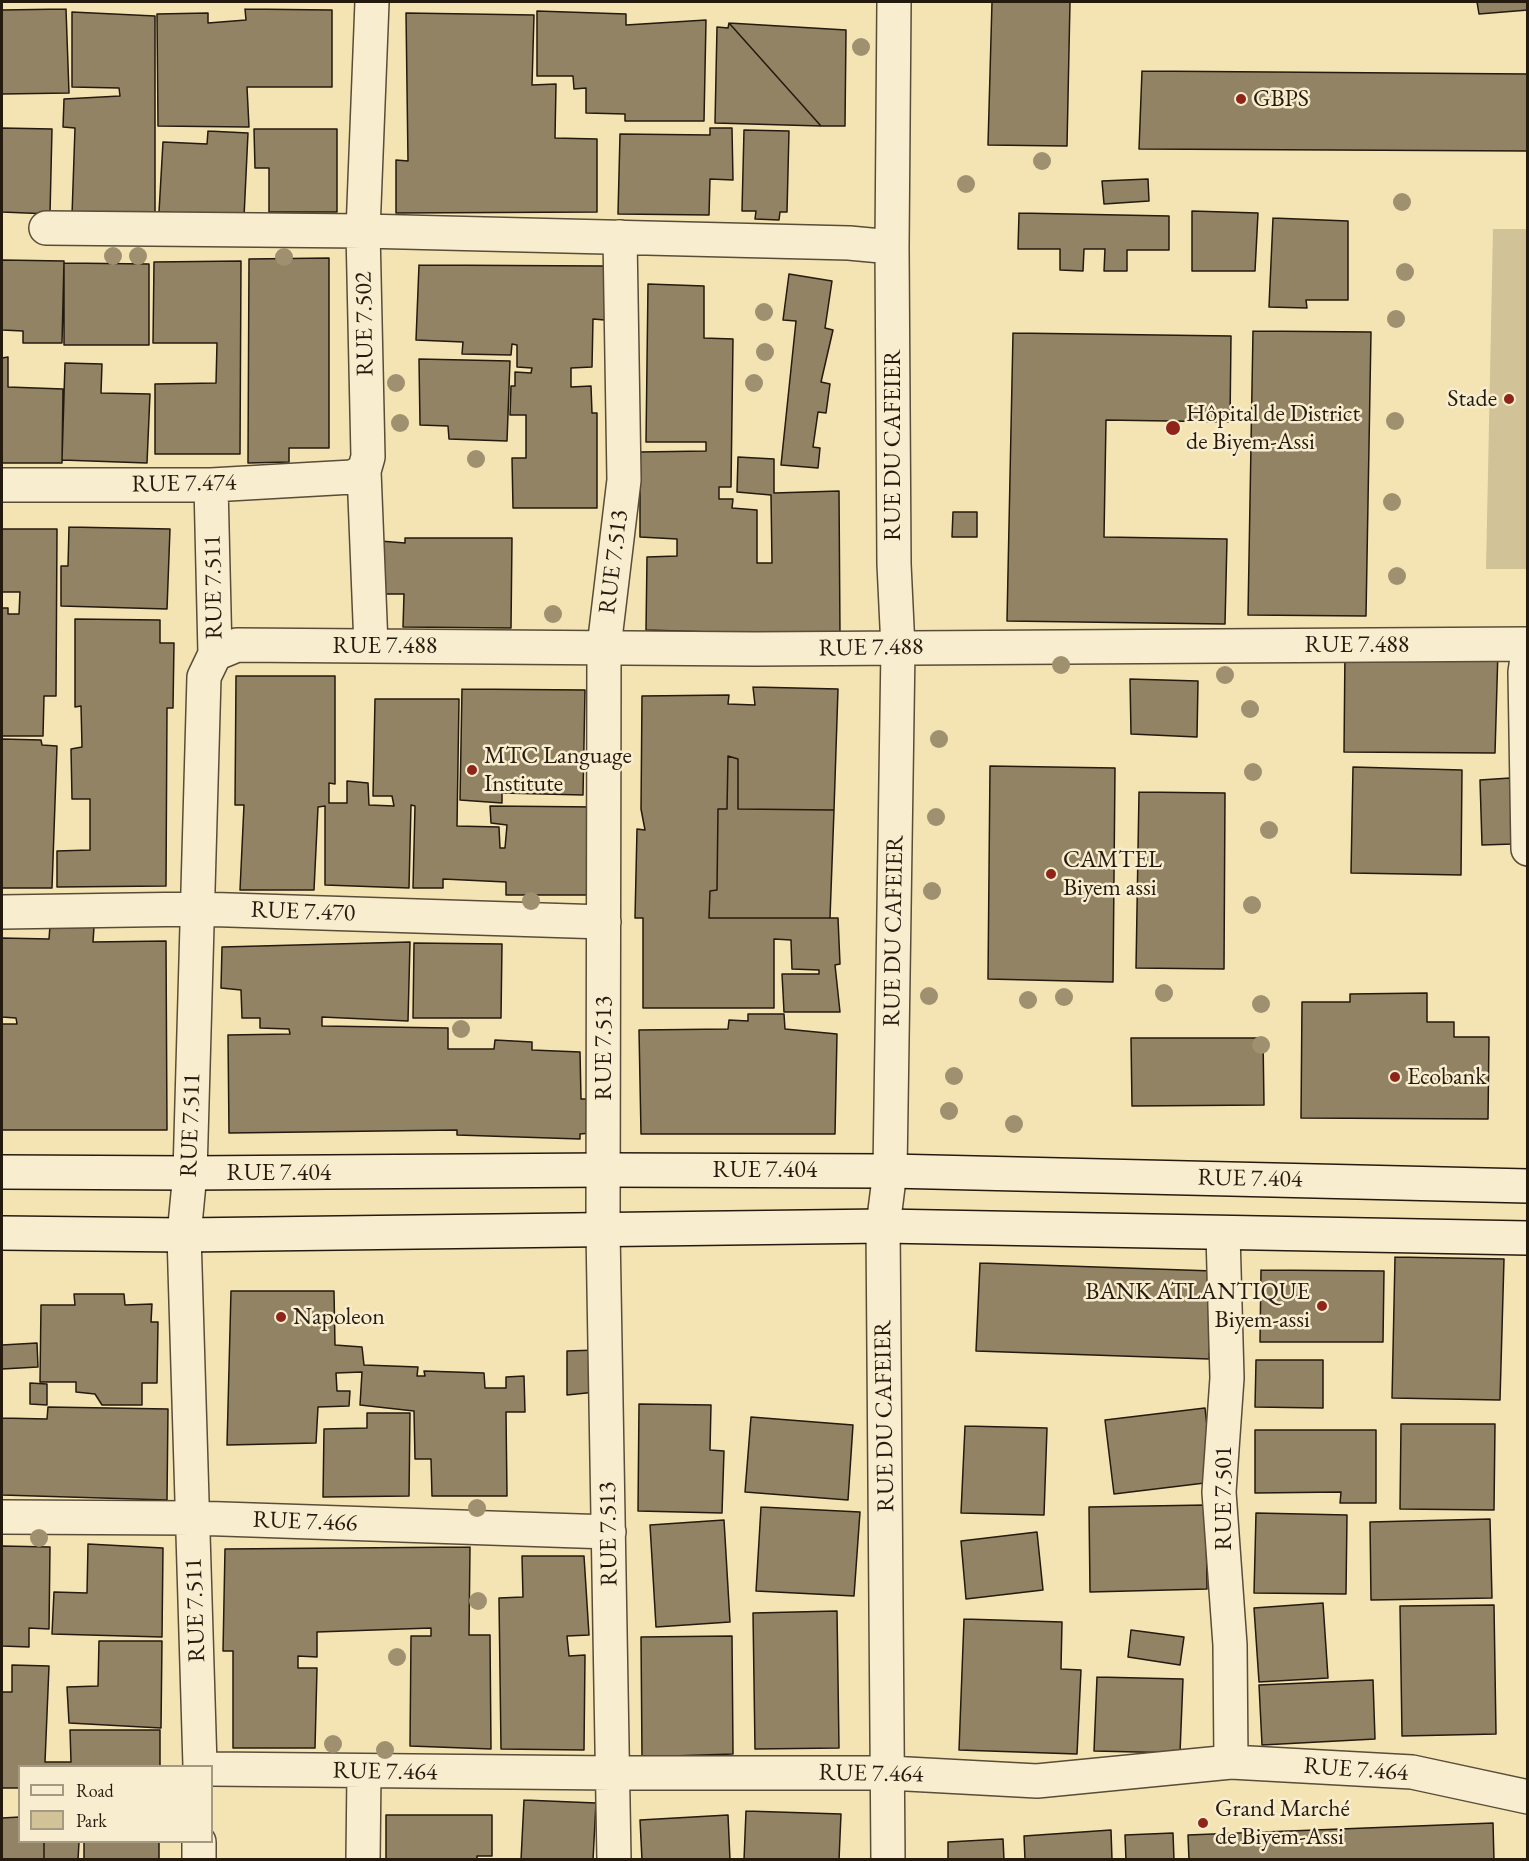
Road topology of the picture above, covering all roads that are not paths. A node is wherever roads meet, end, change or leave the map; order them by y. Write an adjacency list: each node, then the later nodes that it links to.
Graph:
1 (372, 2): 4 (street, RUE 7.502)
2 (894, 2): 6 (street, RUE DU CAFEIER)
3 (46, 228): 4 (street)
4 (363, 231): 5 (street); 7 (street, RUE 7.502)
5 (620, 237): 6 (street); 12 (street, RUE 7.513)
6 (892, 248): 13 (street, RUE DU CAFEIER)
7 (364, 471): 9 (street, RUE 7.474); 11 (street, RUE 7.502)
8 (2, 485): 9 (street, RUE 7.474)
9 (211, 485): 15 (street, RUE 7.511)
10 (1527, 644): 13 (street, RUE 7.488)
11 (371, 646): 12 (street, RUE 7.488); 15 (street, RUE 7.488)
12 (604, 647): 13 (street, RUE 7.488); 19 (street, RUE 7.513)
13 (898, 648): 21 (street, RUE DU CAFEIER)
14 (1527, 651): 16 (street)
15 (215, 654): 17 (street, RUE 7.511)
16 (1527, 849)
17 (198, 909): 18 (street, RUE 7.470); 19 (street, RUE 7.470); 23 (street, RUE 7.511)
18 (2, 912)
19 (604, 922): 20 (street, RUE 7.513)
20 (604, 1170): 21 (street, RUE 7.404); 23 (street, RUE 7.404); 26 (street, RUE 7.513)
21 (890, 1171): 24 (street, RUE 7.404); 25 (street, RUE DU CAFEIER)
22 (2, 1172): 23 (street, RUE 7.404)
23 (190, 1173): 28 (street, RUE 7.511)
24 (1527, 1186)
25 (883, 1226): 26 (street); 29 (street); 39 (street, RUE DU CAFEIER)
26 (603, 1231): 28 (street); 33 (street, RUE 7.513)
27 (2, 1233): 28 (street)
28 (184, 1234): 32 (street, RUE 7.511)
29 (1223, 1234): 30 (street); 34 (street, RUE 7.501)
30 (1527, 1238)
31 (2, 1517): 32 (street, RUE 7.466)
32 (193, 1518): 33 (street, RUE 7.466); 35 (street, RUE 7.511)
33 (609, 1532): 38 (street, RUE 7.513)
34 (1231, 1762): 39 (street, RUE 7.464); 40 (street, RUE 7.464)
35 (200, 1765)
36 (213, 1769): 37 (street, RUE 7.464)
37 (364, 1772): 38 (street, RUE 7.464); 43 (street)
38 (613, 1773): 39 (street, RUE 7.464); 44 (street, RUE 7.513)
39 (888, 1773): 45 (street, RUE DU CAFEIER)
40 (1527, 1797)
41 (199, 1843): 42 (street)
42 (199, 1860)
43 (363, 1860)
44 (614, 1860)
45 (888, 1860)

